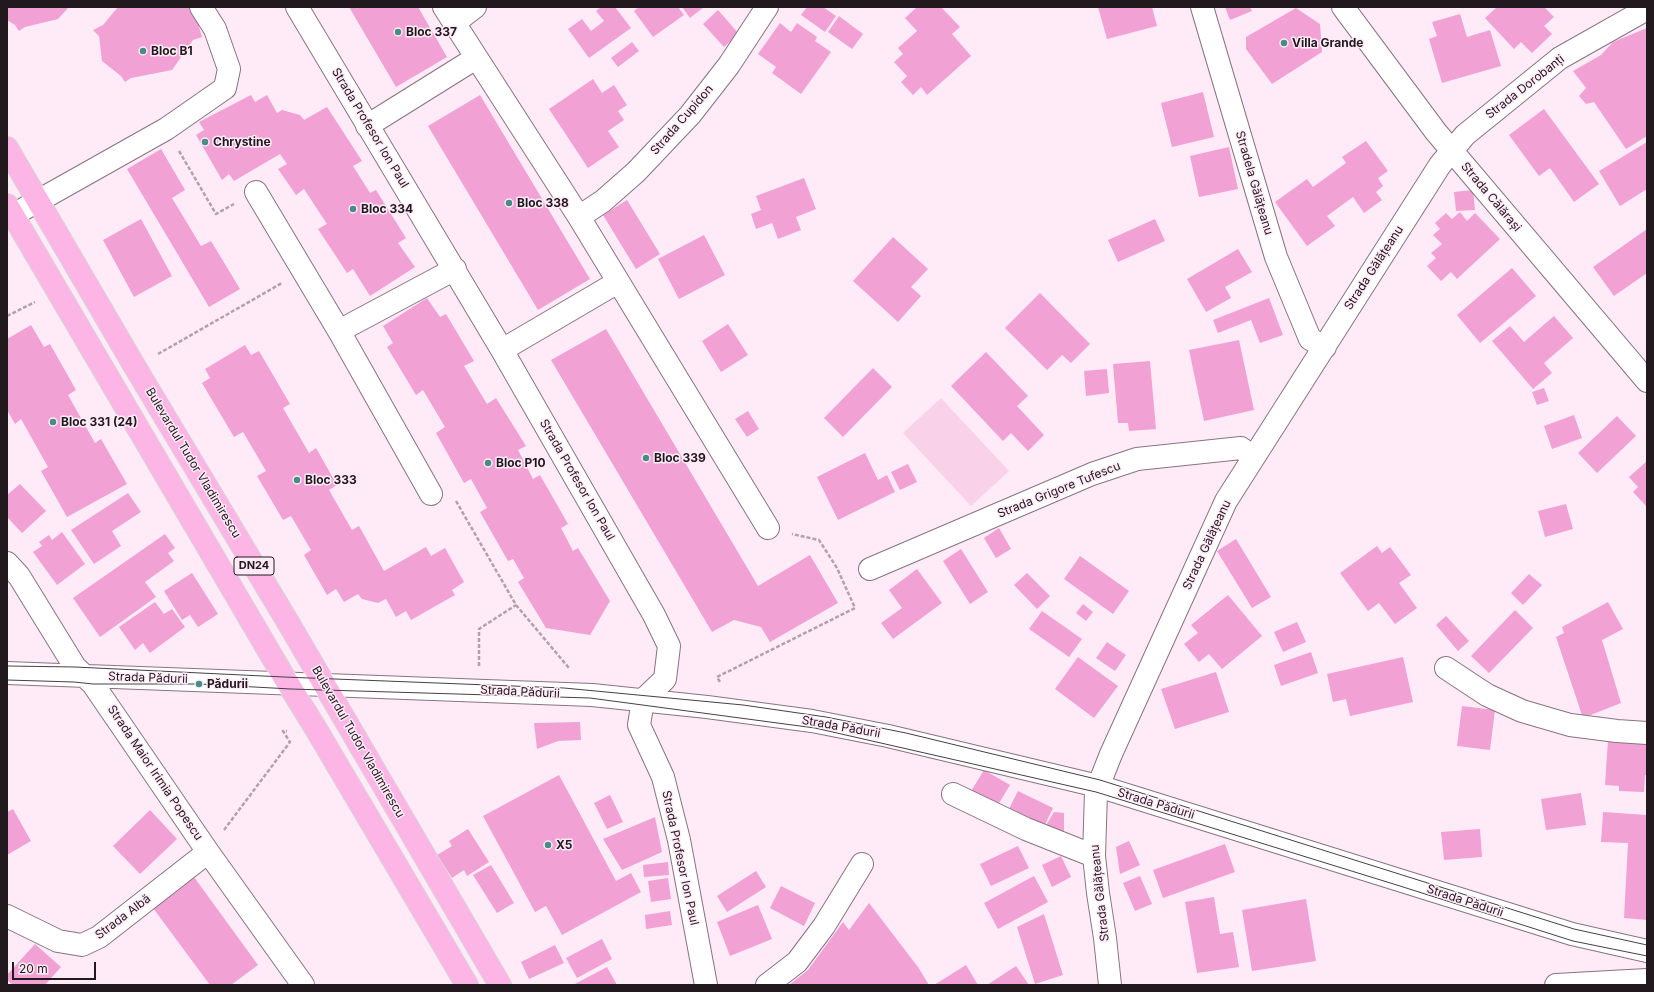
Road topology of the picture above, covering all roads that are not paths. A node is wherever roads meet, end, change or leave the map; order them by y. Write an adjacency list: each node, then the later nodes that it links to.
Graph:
1 (201, 7): 14 (street)
2 (298, 7): 10 (street, Strada Profesor Ion Paul)
3 (475, 7): 8 (street)
4 (767, 7): 16 (street, Strada Cupidon)
5 (1202, 7): 20 (street, Stradela Gălățeanu)
6 (1342, 7): 12 (street, Strada Călărași)
7 (1647, 9): 12 (street, Strada Dorobanți)
8 (449, 15): 9 (street)
9 (476, 58): 10 (street); 16 (street)
10 (367, 126): 17 (street, Strada Profesor Ion Paul)
11 (7, 148): 14 (main road, Bulevardul Tudor Vladimirescu / DN24)
12 (1453, 151): 20 (street, Strada Gălățeanu); 22 (street, Strada Călărași)
13 (256, 192): 19 (street)
14 (38, 201): 15 (street); 32 (main road, Bulevardul Tudor Vladimirescu / DN24)
15 (10, 210): 31 (main road, DN24)
16 (579, 217): 18 (street)
17 (455, 269): 19 (street); 21 (street, Strada Profesor Ion Paul)
18 (618, 282): 21 (street); 25 (street)
19 (339, 331): 24 (street)
20 (1325, 347): 23 (street, Strada Gălățeanu)
21 (502, 350): 33 (street, Strada Profesor Ion Paul)
22 (1647, 381)
23 (1253, 457): 27 (street, Strada Grigore Tufescu); 35 (street, Strada Gălățeanu)
24 (432, 494)
25 (768, 528)
26 (7, 563): 30 (street, Strada Maior Irimia Popescu)
27 (870, 569)
28 (1446, 668): 34 (street)
29 (7, 673): 30 (street, Strada Pădurii)
30 (85, 675): 31 (street, Strada Pădurii); 37 (street, Strada Maior Irimia Popescu)
31 (288, 683): 32 (street, Strada Pădurii); 44 (main road, DN24)
32 (324, 684): 33 (street, Strada Pădurii); 45 (main road, Bulevardul Tudor Vladimirescu / DN24)
33 (643, 700): 35 (street, Strada Pădurii); 46 (street, Strada Profesor Ion Paul)
34 (1647, 733)
35 (1098, 786): 38 (street, Strada Gălățeanu); 41 (street, Strada Pădurii)
36 (953, 794): 38 (street)
37 (208, 852): 40 (street, Strada Albă); 43 (street, Strada Maior Irimia Popescu)
38 (1094, 856): 48 (street, Strada Gălățeanu)
39 (862, 864): 47 (street)
40 (7, 916)
41 (1647, 951)
42 (1647, 980): 49 (street)
43 (303, 985)
44 (467, 985)
45 (500, 985)
46 (706, 985)
47 (767, 985)
48 (1110, 985)
49 (1556, 985)

